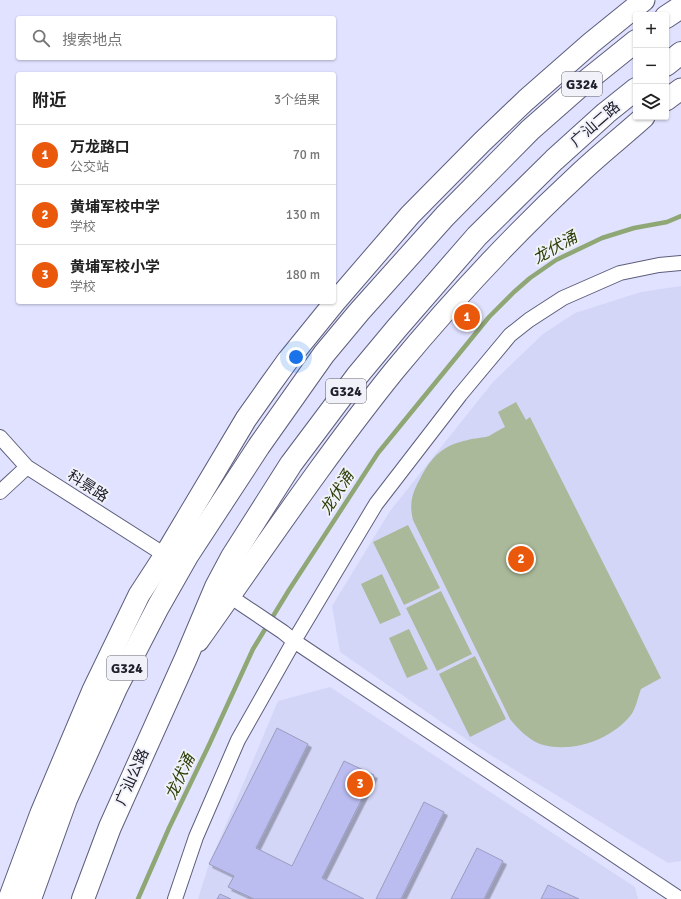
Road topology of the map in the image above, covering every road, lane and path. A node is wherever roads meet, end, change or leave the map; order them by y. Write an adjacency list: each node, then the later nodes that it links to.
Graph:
1 (644, 0): 12 (street)
2 (681, 7): 3 (highway)
3 (669, 15)
4 (633, 43): 15 (highway, G324)
5 (681, 53): 6 (highway)
6 (669, 63)
7 (681, 89): 9 (street)
8 (633, 91): 19 (highway, 广汕二路 / G324)
9 (669, 98)
10 (641, 120): 19 (street)
11 (681, 263): 20 (street)
12 (336, 301)
13 (333, 304): 18 (street)
14 (0, 437): 16 (street, 科景路)
15 (255, 452): 18 (street); 22 (highway, G324)
16 (27, 467): 17 (street); 18 (street, 科景路)
17 (0, 492)
18 (165, 555): 21 (street)
19 (231, 596): 20 (street); 23 (highway, 广汕公路 / G324)
20 (294, 642): 24 (street); 25 (street)
21 (9, 899)
22 (30, 899)
23 (83, 899)
24 (175, 899)
25 (680, 899)

